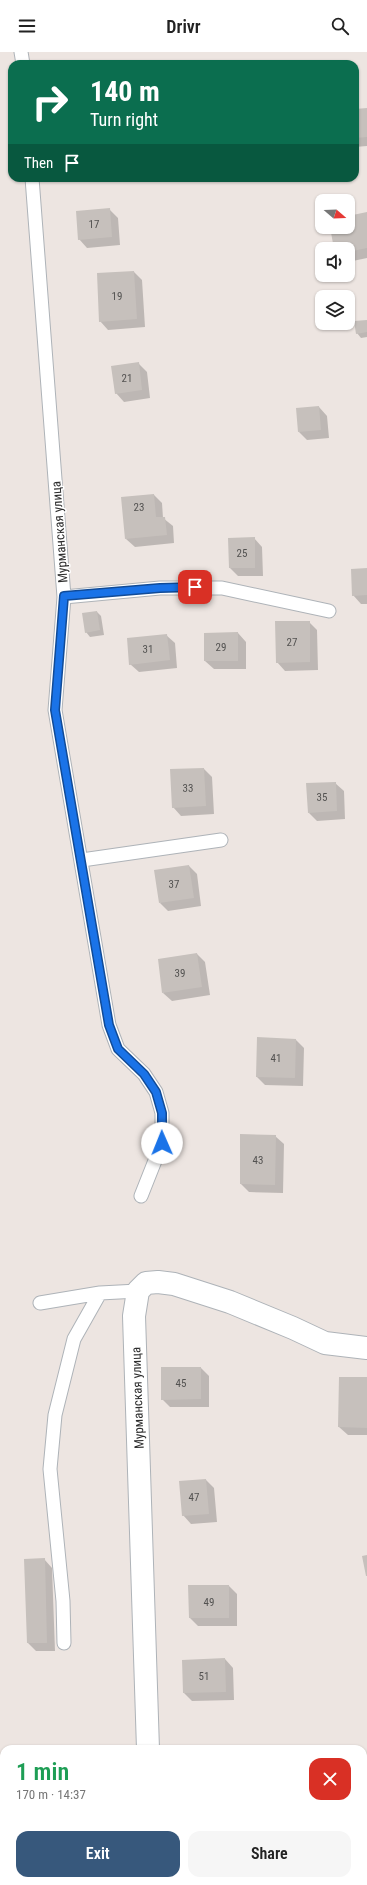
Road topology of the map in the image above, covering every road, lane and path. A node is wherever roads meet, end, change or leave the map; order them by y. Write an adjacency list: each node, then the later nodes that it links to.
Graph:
1 (32, 182): 2 (lane, Мурманская улица)
2 (64, 596): 3 (lane); 5 (lane, Мурманская улица)
3 (329, 611)
4 (221, 840): 5 (lane)
5 (82, 860): 6 (lane, Мурманская улица)
6 (141, 1196)
7 (138, 1291): 8 (lane); 10 (street); 12 (street, Мурманская улица)
8 (100, 1293): 9 (lane); 11 (lane)
9 (40, 1303)
10 (367, 1348)
11 (64, 1643)
12 (148, 1745)

